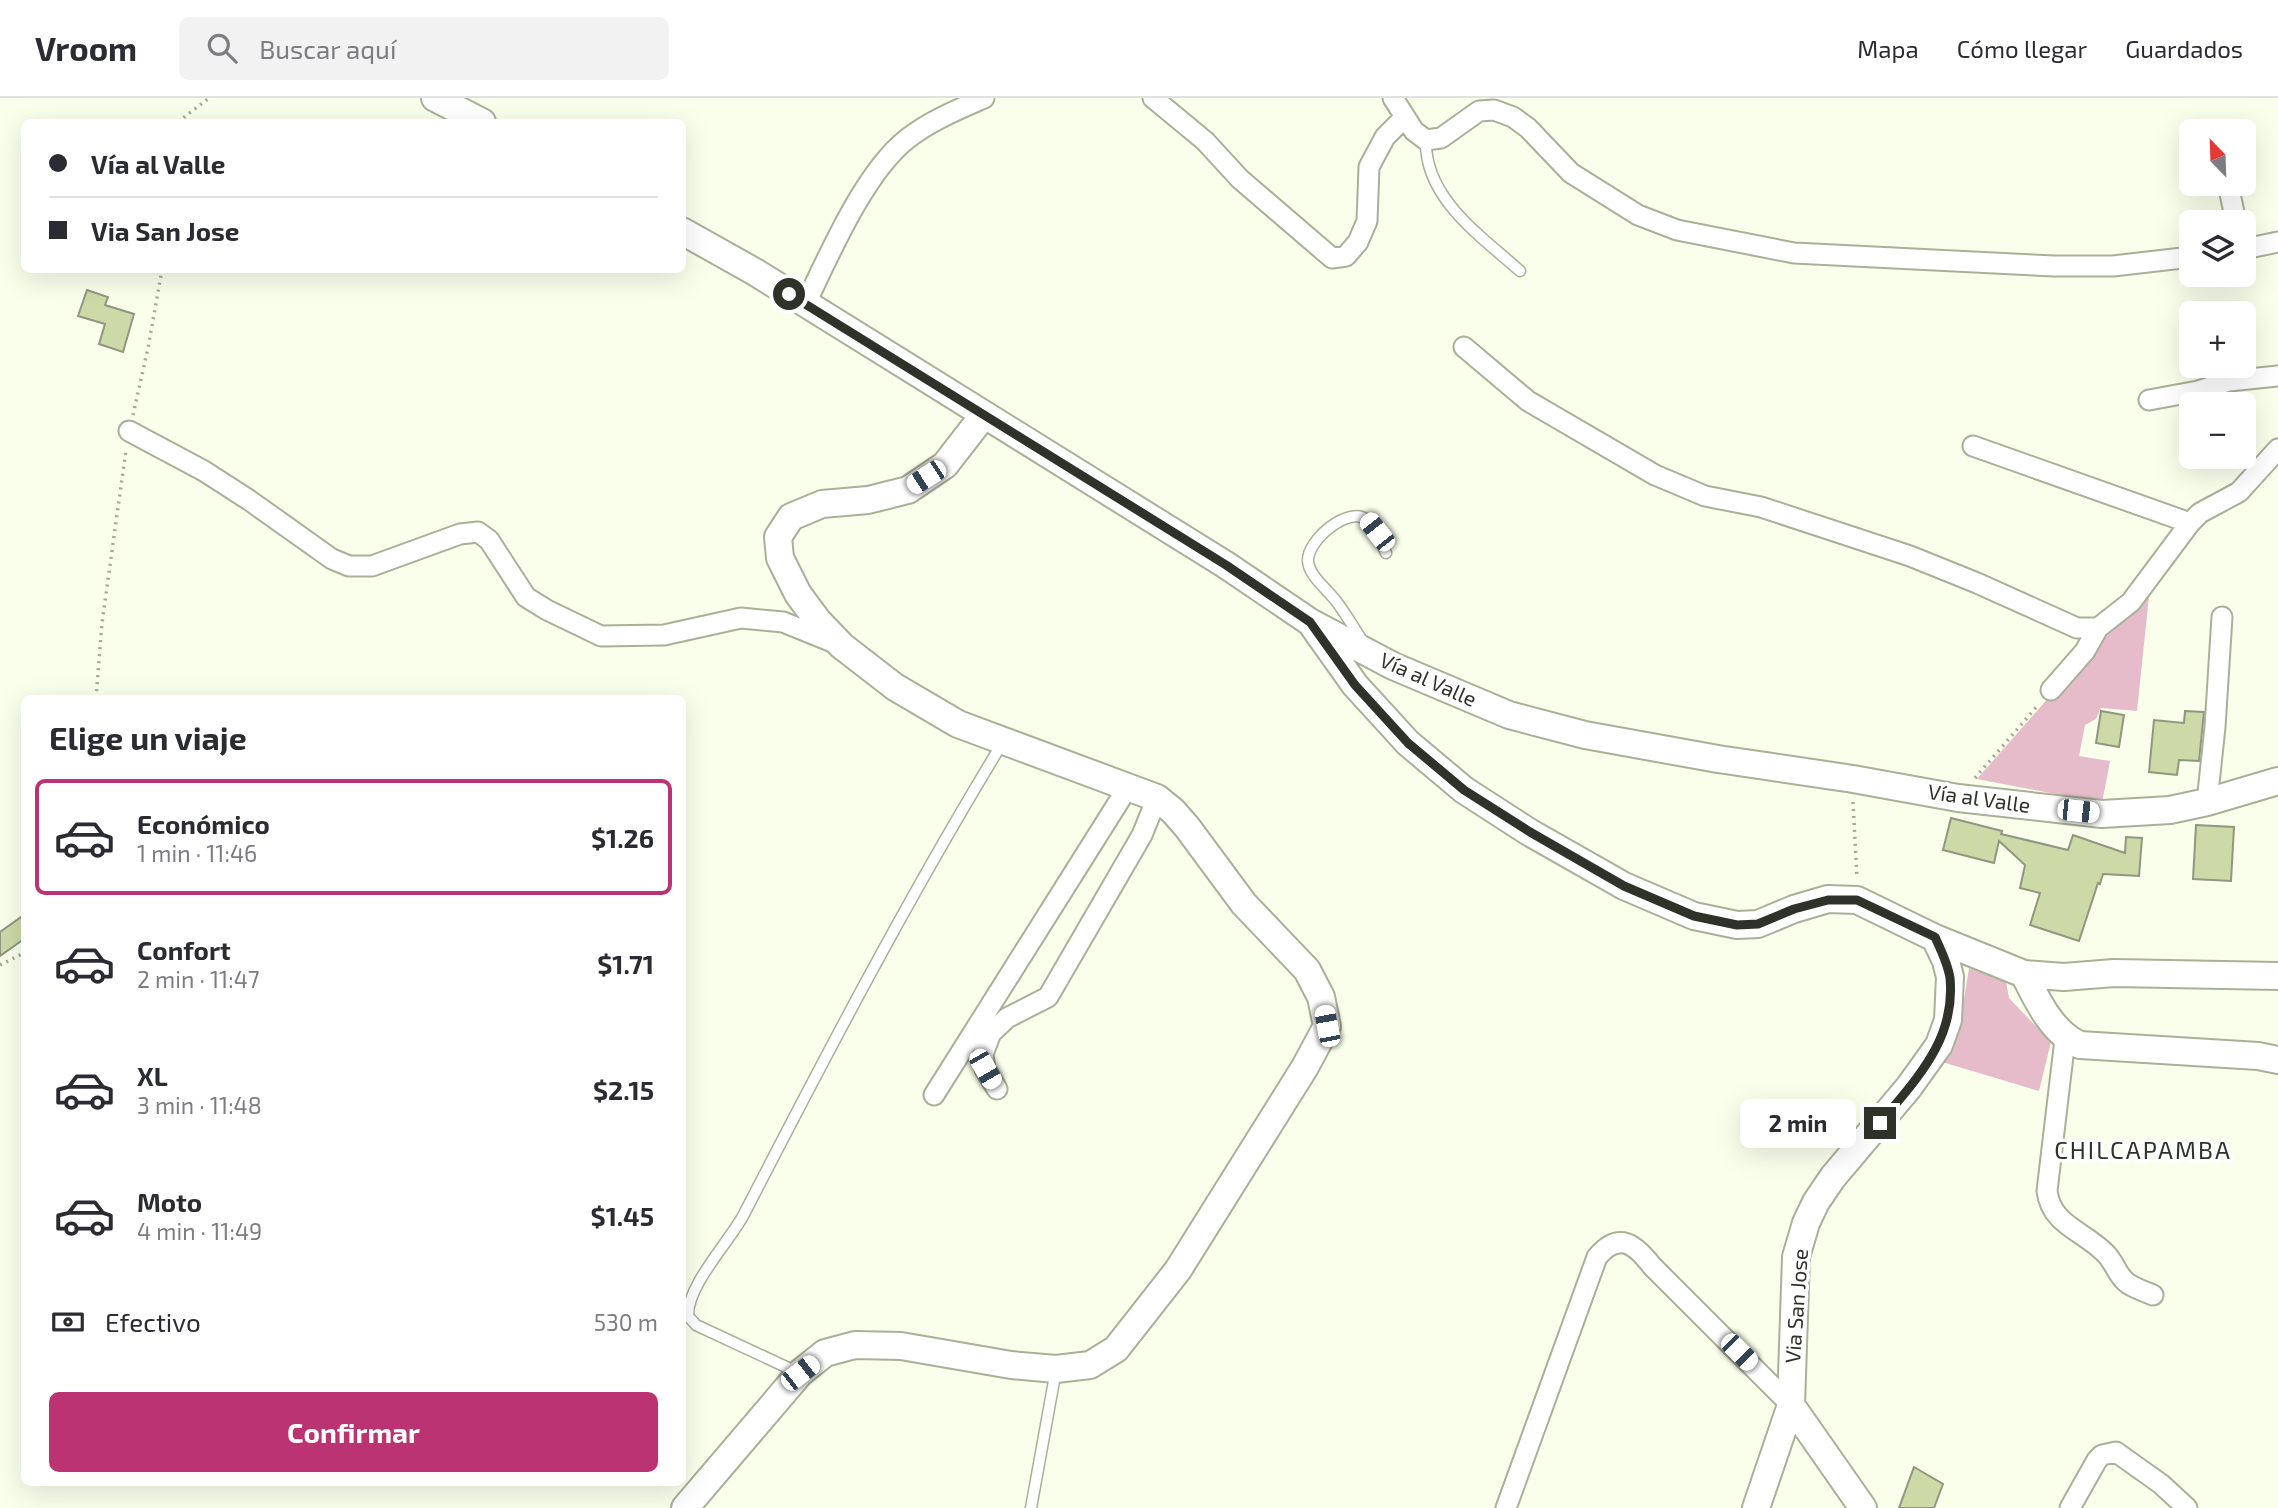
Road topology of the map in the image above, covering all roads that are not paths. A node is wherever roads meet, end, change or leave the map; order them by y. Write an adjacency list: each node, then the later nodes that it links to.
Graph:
1 (435, 98): 6 (street)
2 (984, 98): 13 (street)
3 (1153, 98): 5 (street)
4 (1393, 98): 5 (street)
5 (1404, 118): 7 (street)
6 (476, 119)
7 (1426, 140): 11 (street); 12 (lane)
8 (686, 233): 13 (street, Vía al Valle)
9 (2278, 242): 10 (street)
10 (2256, 247)
11 (2179, 258)
12 (1520, 271)
13 (806, 305): 17 (street, Vía al Valle)
14 (1464, 347): 25 (street)
15 (2278, 376): 16 (street)
16 (2149, 400)
17 (983, 416): 24 (street, Vía al Valle); 26 (street)
18 (129, 431): 26 (street)
19 (1973, 446): 21 (street)
20 (2278, 449): 21 (street)
21 (2190, 523): 25 (street)
22 (1386, 553): 27 (lane)
23 (2222, 617): 33 (street)
24 (1310, 622): 27 (street, Vía al Valle); 34 (street)
25 (2098, 628): 28 (street)
26 (842, 646): 29 (street)
27 (1371, 654): 33 (street, Vía al Valle)
28 (2051, 690)
29 (1004, 741): 31 (street); 43 (lane)
30 (2278, 781): 33 (street, Vía al Valle)
31 (1128, 787): 32 (street); 40 (street)
32 (1157, 797): 39 (street); 42 (street)
33 (2207, 802)
34 (1935, 937): 35 (street); 44 (street, Via San Jose)
35 (2024, 974): 36 (street); 37 (street)
36 (2278, 976)
37 (2065, 1039): 38 (street); 41 (street)
38 (2278, 1060)
39 (996, 1089)
40 (934, 1095)
41 (2153, 1295)
42 (1056, 1369): 43 (street); 46 (lane)
43 (800, 1373): 45 (street)
44 (1791, 1405): 47 (street); 48 (street, Via San Jose); 49 (street)
45 (685, 1508)
46 (1031, 1508)
47 (1506, 1508)
48 (1756, 1508)
49 (1863, 1508)
50 (2070, 1508): 51 (street)
51 (2187, 1508)

